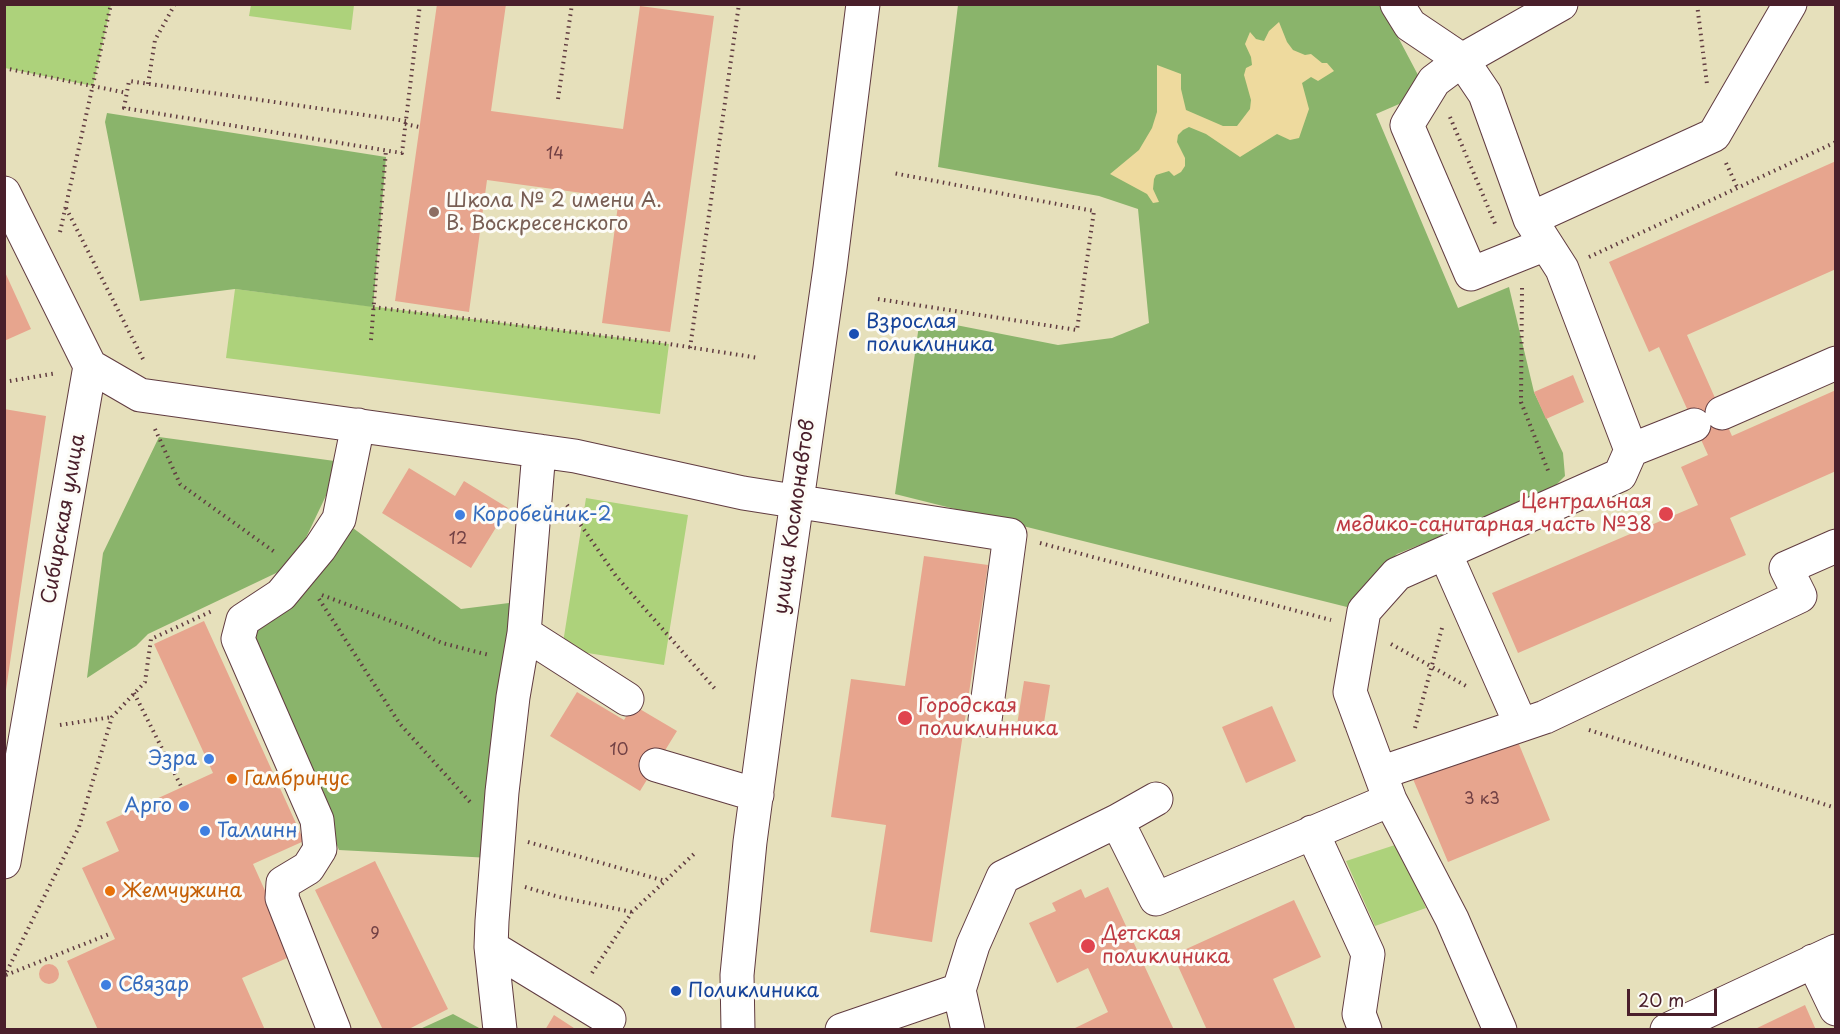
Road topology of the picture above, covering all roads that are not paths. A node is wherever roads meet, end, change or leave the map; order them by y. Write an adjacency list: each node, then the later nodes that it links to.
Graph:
1 (863, 4): 13 (street, улица Космонавтов)
2 (1397, 4): 5 (street)
3 (1561, 4): 5 (street)
4 (1790, 4): 7 (street)
5 (1462, 60): 7 (street); 7 (street)
6 (4, 193): 9 (street)
7 (1546, 244): 11 (street)
8 (1836, 363): 11 (street)
9 (90, 366): 10 (street); 26 (street, Сибирская улица)
10 (358, 425): 12 (street); 32 (street)
11 (1632, 450): 15 (street)
12 (539, 451): 13 (street); 16 (street)
13 (798, 501): 18 (street); 22 (street, улица Космонавтов)
14 (1836, 546): 19 (street)
15 (1445, 553): 19 (street); 21 (street)
16 (521, 648): 17 (street); 27 (street)
17 (627, 699)
18 (985, 720)
19 (1533, 721): 21 (street)
20 (656, 765): 22 (street)
21 (1385, 787): 25 (street); 38 (street)
22 (757, 795): 34 (street, улица Космонавтов)
23 (1156, 799): 24 (street)
24 (1117, 821): 25 (street); 29 (street)
25 (1312, 832): 37 (street)
26 (4, 862)
27 (491, 947): 31 (street); 33 (street)
28 (1824, 956): 30 (street); 39 (street)
29 (958, 990): 35 (street); 36 (street)
30 (1836, 1009)
31 (609, 1019)
32 (334, 1029)
33 (500, 1029)
34 (738, 1029)
35 (842, 1029)
36 (968, 1029)
37 (1365, 1029)
38 (1500, 1029)
39 (1667, 1029)

